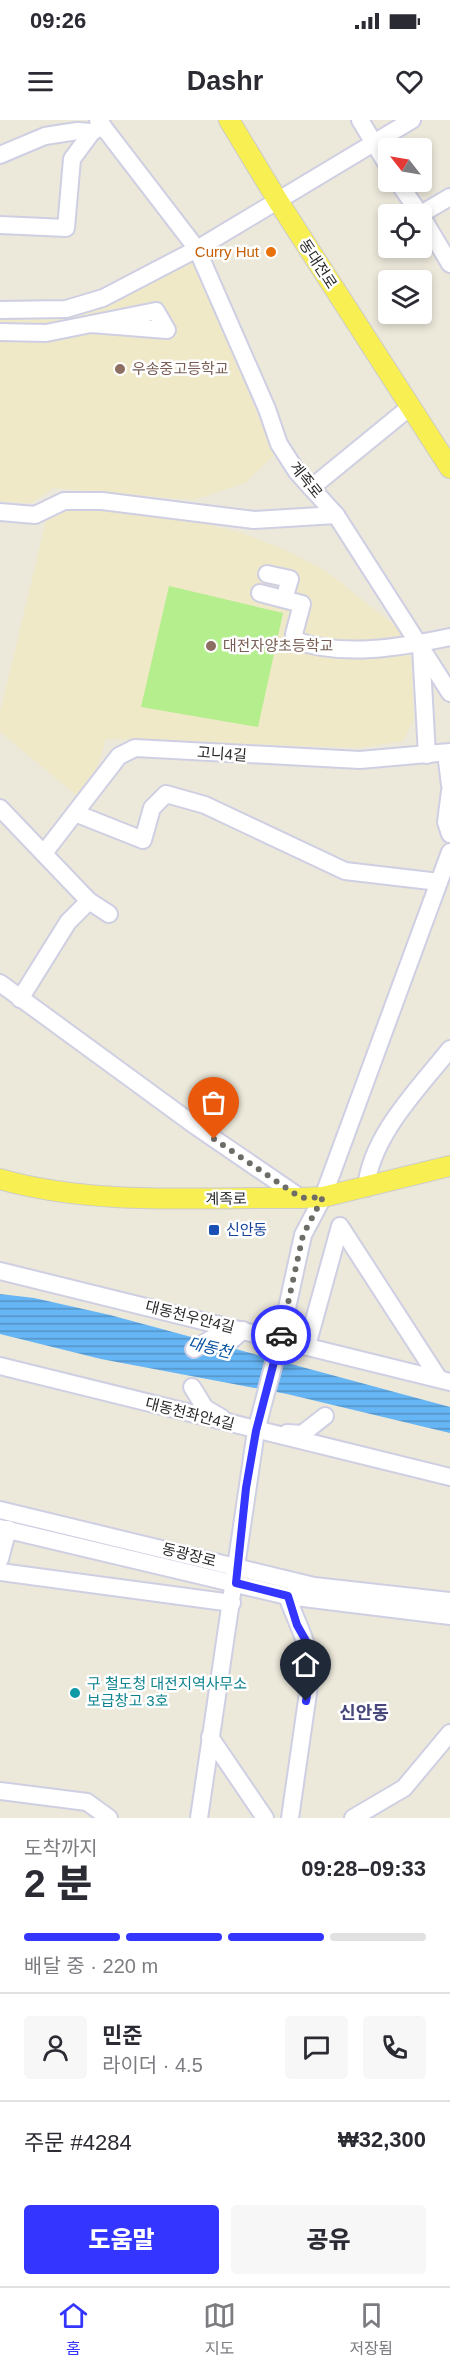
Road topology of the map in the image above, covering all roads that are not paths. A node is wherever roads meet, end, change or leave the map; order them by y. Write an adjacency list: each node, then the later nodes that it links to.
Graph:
1 (229, 120): 9 (main road, 동대전로)
2 (360, 120): 5 (street)
3 (412, 120): 5 (street)
4 (98, 126): 7 (street); 11 (street); 13 (street, 계족로)
5 (374, 143): 6 (street); 9 (street)
6 (378, 150)
7 (0, 155)
8 (450, 197): 10 (street)
9 (278, 201): 13 (street); 18 (main road, 동대전로)
10 (432, 208)
11 (0, 225)
12 (432, 234): 14 (street)
13 (197, 249): 15 (street); 20 (street, 계족로)
14 (450, 264)
15 (0, 310)
16 (91, 324): 17 (street)
17 (0, 332)
18 (410, 407): 19 (main road, 동대전로); 20 (street)
19 (450, 468)
20 (311, 488): 22 (street, 계족로)
21 (0, 512): 22 (street)
22 (336, 515): 27 (street, 계족로)
23 (267, 574): 25 (street)
24 (260, 593): 25 (street)
25 (284, 599): 27 (street)
26 (450, 637): 27 (street)
27 (421, 643): 28 (street, 계족로); 30 (street)
28 (450, 693)
29 (448, 753): 30 (street, 고니4길); 31 (street)
30 (427, 754): 34 (street, 고니4길)
31 (450, 785)
32 (450, 791): 35 (street)
33 (0, 808): 37 (street)
34 (75, 813): 37 (street, 고니4길); 38 (street)
35 (450, 834)
36 (450, 852): 38 (street)
37 (44, 853): 39 (street)
38 (444, 878): 47 (street)
39 (89, 901): 40 (street); 42 (street)
40 (109, 914)
41 (0, 983): 42 (street)
42 (20, 999): 48 (street)
43 (450, 1049): 46 (street)
44 (450, 1166): 46 (main road, 계족로)
45 (0, 1179): 48 (main road, 계족로)
46 (366, 1188): 47 (main road, 계족로)
47 (323, 1197): 48 (main road, 계족로); 51 (street)
48 (301, 1198)
49 (0, 1271): 50 (street, 대동천우안4길)
50 (243, 1330): 51 (street, 대동천우안4길); 53 (street)
51 (279, 1344): 52 (street, 대동천우안4길); 59 (street)
52 (308, 1346): 55 (street, 대동천우안4길); 55 (street)
53 (194, 1349)
54 (0, 1366): 58 (street, 대동천좌안4길)
55 (444, 1380)
56 (192, 1387): 58 (street)
57 (325, 1416): 59 (street)
58 (232, 1425): 59 (street, 대동천좌안4길)
59 (257, 1428): 60 (street, 대동천좌안4길); 65 (street)
60 (450, 1477)
61 (0, 1510): 65 (street, 동광장로)
62 (4, 1529): 63 (street); 65 (street, 동광장로)
63 (0, 1559)
64 (0, 1572): 68 (street)
65 (236, 1575): 66 (street, 동광장로); 67 (street, 동광장로); 68 (street)
66 (288, 1596): 69 (street, 동광장로); 76 (street)
67 (450, 1601)
68 (232, 1603): 71 (street)
69 (450, 1616)
70 (450, 1733): 77 (street)
71 (210, 1737): 74 (street); 75 (street)
72 (0, 1791): 73 (street)
73 (109, 1818)
74 (199, 1818)
75 (265, 1818)
76 (290, 1818)
77 (353, 1818)

